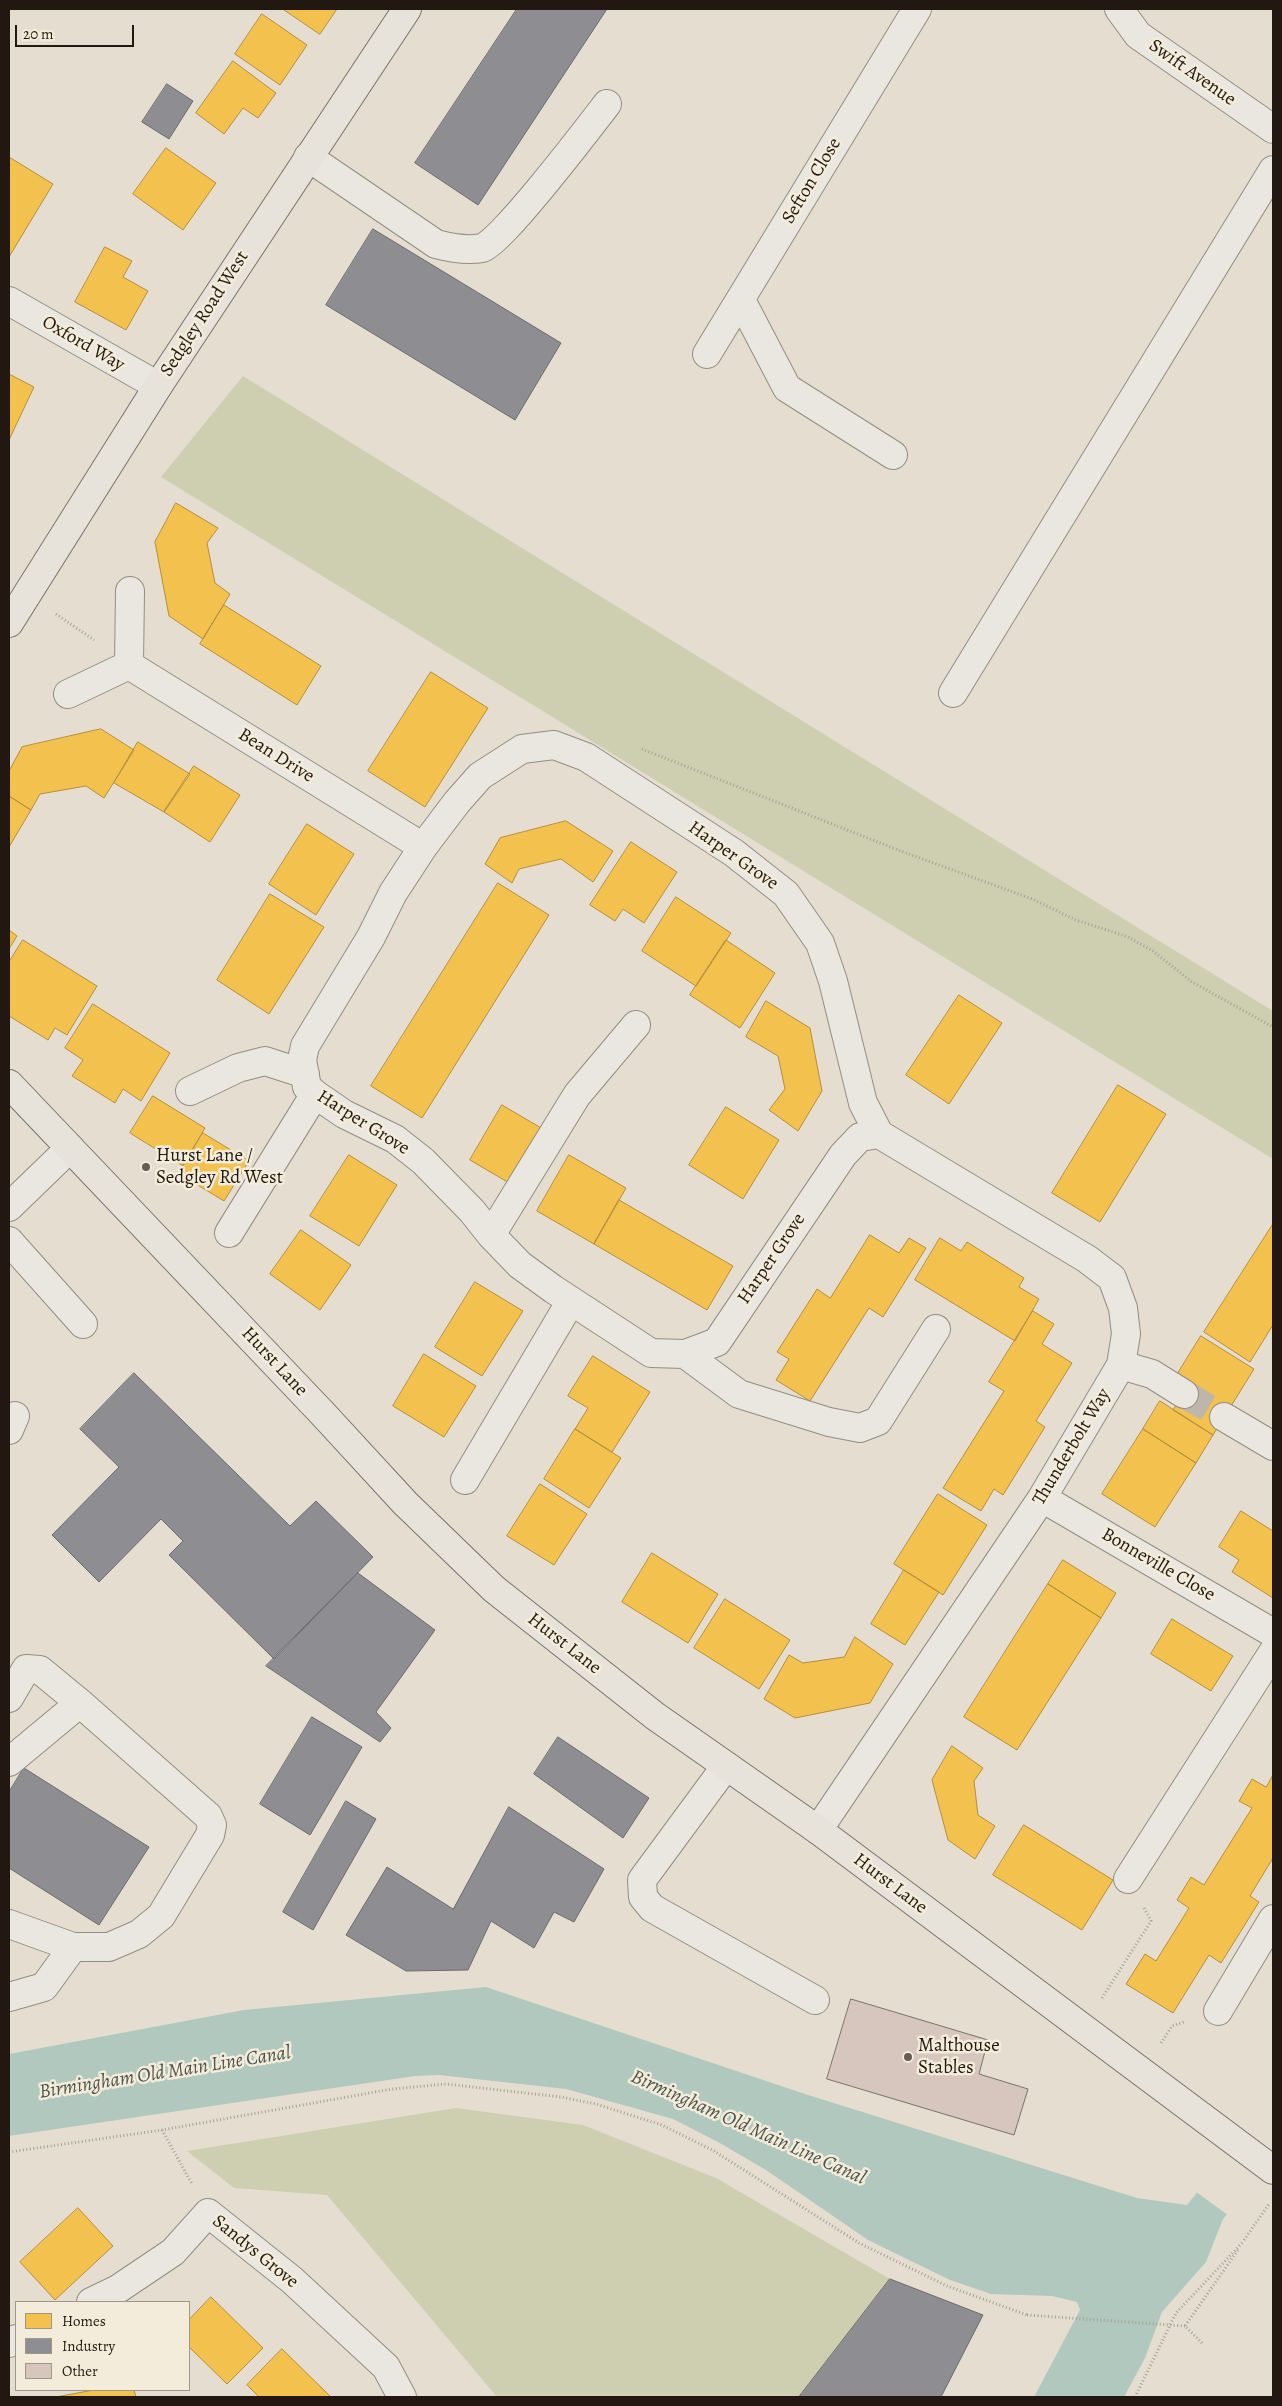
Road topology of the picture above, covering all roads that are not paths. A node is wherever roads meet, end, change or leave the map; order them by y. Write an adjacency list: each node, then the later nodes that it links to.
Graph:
1 (407, 9): 6 (main road, Sedgley Road West)
2 (917, 9): 8 (street, Sefton Close)
3 (1119, 9): 5 (street, Swift Avenue)
4 (606, 104): 6 (street)
5 (1273, 129)
6 (308, 157): 11 (main road, Sedgley Road West)
7 (1273, 170): 16 (street)
8 (741, 300): 10 (street, Sefton Close); 12 (street)
9 (9, 301): 11 (street, Oxford Way)
10 (707, 354)
11 (158, 386): 14 (main road, Sedgley Road West)
12 (893, 455)
13 (130, 591): 15 (street)
14 (9, 623)
15 (129, 665): 17 (street); 18 (street, Bean Drive)
16 (953, 693)
17 (68, 694)
18 (423, 847): 21 (street, Harper Grove); 23 (street, Harper Grove)
19 (636, 1025): 27 (street)
20 (9, 1084): 24 (main road, Hurst Lane)
21 (310, 1084): 22 (street); 26 (street); 27 (street, Harper Grove)
22 (190, 1091)
23 (878, 1134): 32 (street, Harper Grove); 33 (street, Thunderbolt Way)
24 (70, 1148): 25 (street); 44 (main road, Hurst Lane)
25 (9, 1207)
26 (229, 1233)
27 (491, 1235): 29 (street, Harper Grove)
28 (9, 1241): 30 (street)
29 (572, 1301): 32 (street, Harper Grove); 37 (street)
30 (83, 1324)
31 (936, 1329): 32 (street)
32 (684, 1354)
33 (1120, 1365): 34 (street); 38 (street, Thunderbolt Way)
34 (1184, 1394)
35 (1224, 1417): 36 (street)
36 (1273, 1446)
37 (465, 1480)
38 (1042, 1498): 39 (street, Bonneville Close); 45 (street, Thunderbolt Way)
39 (1273, 1633)
40 (1273, 1652): 46 (street)
41 (9, 1698): 42 (street)
42 (80, 1703): 43 (street); 49 (street)
43 (9, 1762)
44 (726, 1766): 45 (main road, Hurst Lane); 51 (street)
45 (818, 1830): 53 (main road, Hurst Lane)
46 (1128, 1879)
47 (1273, 1919): 52 (street)
48 (9, 1924): 49 (street)
49 (73, 1947): 50 (street)
50 (9, 1997)
51 (815, 2000)
52 (1218, 2011)
53 (1273, 2170)
54 (93, 2301): 55 (street, Sandys Grove)
55 (402, 2397)

